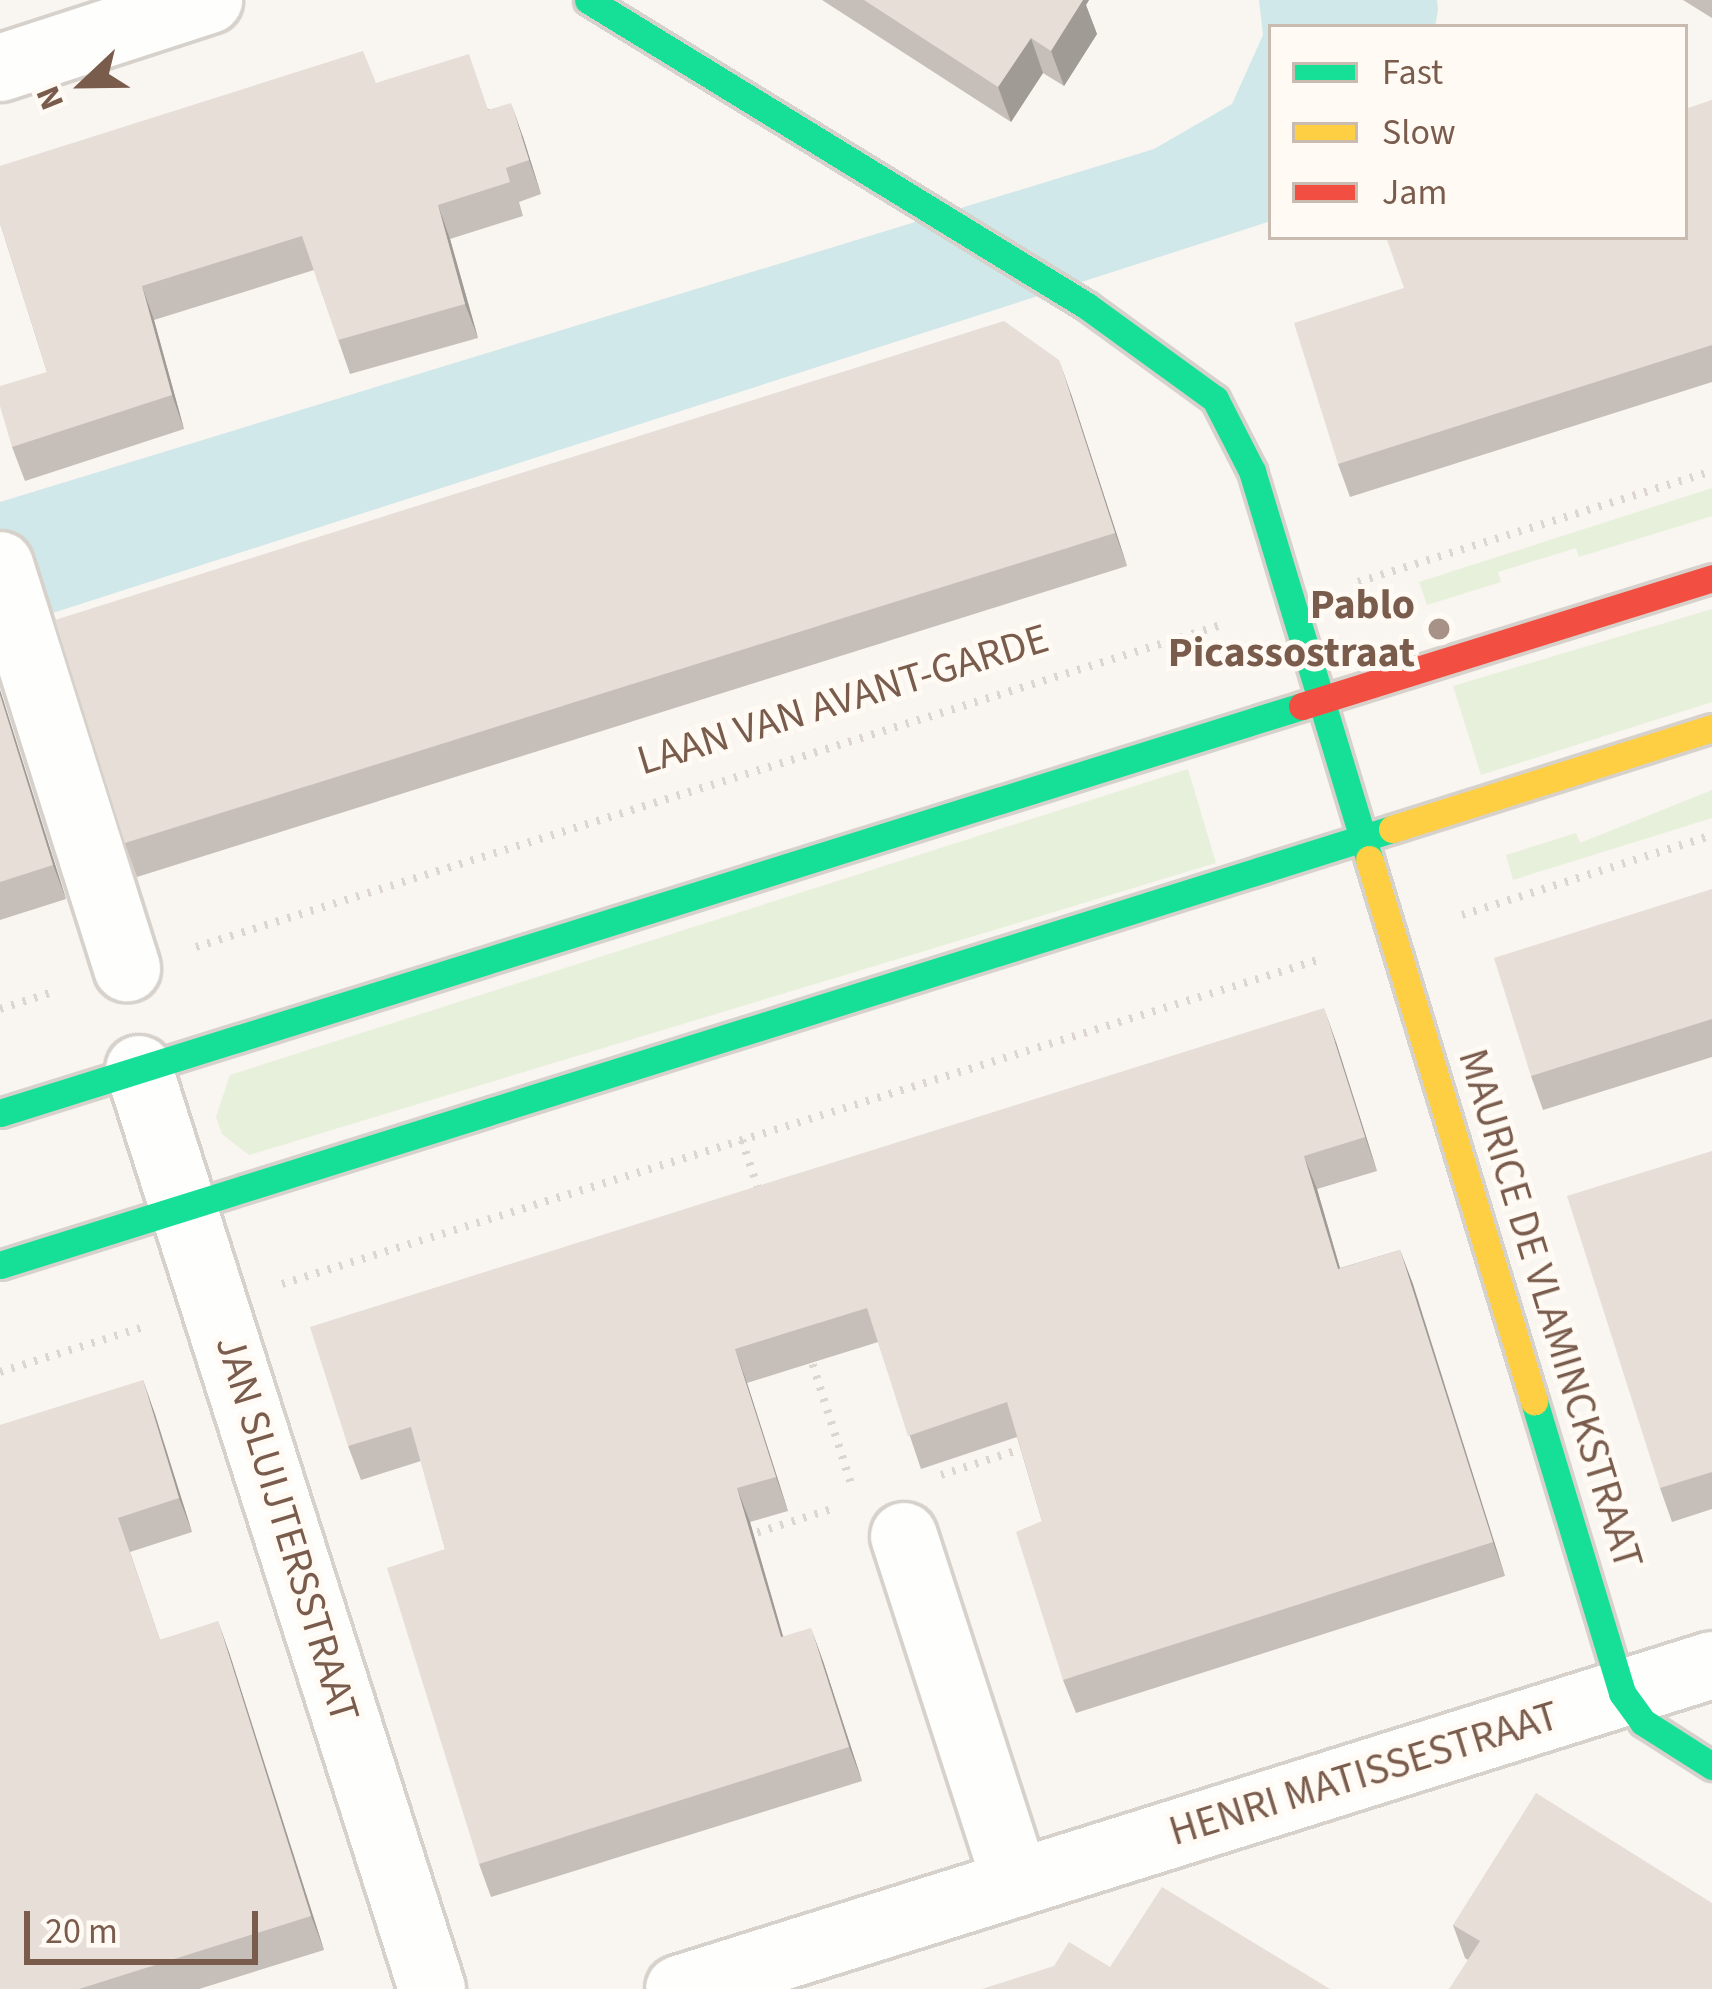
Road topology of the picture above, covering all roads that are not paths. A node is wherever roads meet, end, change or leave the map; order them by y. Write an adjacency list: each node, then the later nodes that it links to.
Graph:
1 (209, 0): 3 (street)
2 (588, 0): 6 (street)
3 (0, 68)
4 (1712, 578): 6 (street)
5 (9, 596): 9 (street)
6 (1322, 699): 8 (street); 10 (street)
7 (1712, 728): 8 (street)
8 (1364, 836): 12 (street); 16 (street, MAURICE DE VLAMINCKSTRAAT)
9 (128, 969)
10 (139, 1070): 11 (street); 12 (street, JAN SLUIJTERSSTRAAT)
11 (0, 1113)
12 (184, 1207): 13 (street); 19 (street, JAN SLUIJTERSSTRAAT)
13 (0, 1265)
14 (904, 1535): 18 (street)
15 (1712, 1665): 16 (street, HENRI MATISSESTRAAT)
16 (1622, 1693): 17 (street, MAURICE DE VLAMINCKSTRAAT); 18 (street, HENRI MATISSESTRAAT)
17 (1712, 1766)
18 (1016, 1883): 20 (street, HENRI MATISSESTRAAT)
19 (432, 1989)
20 (679, 1989)

